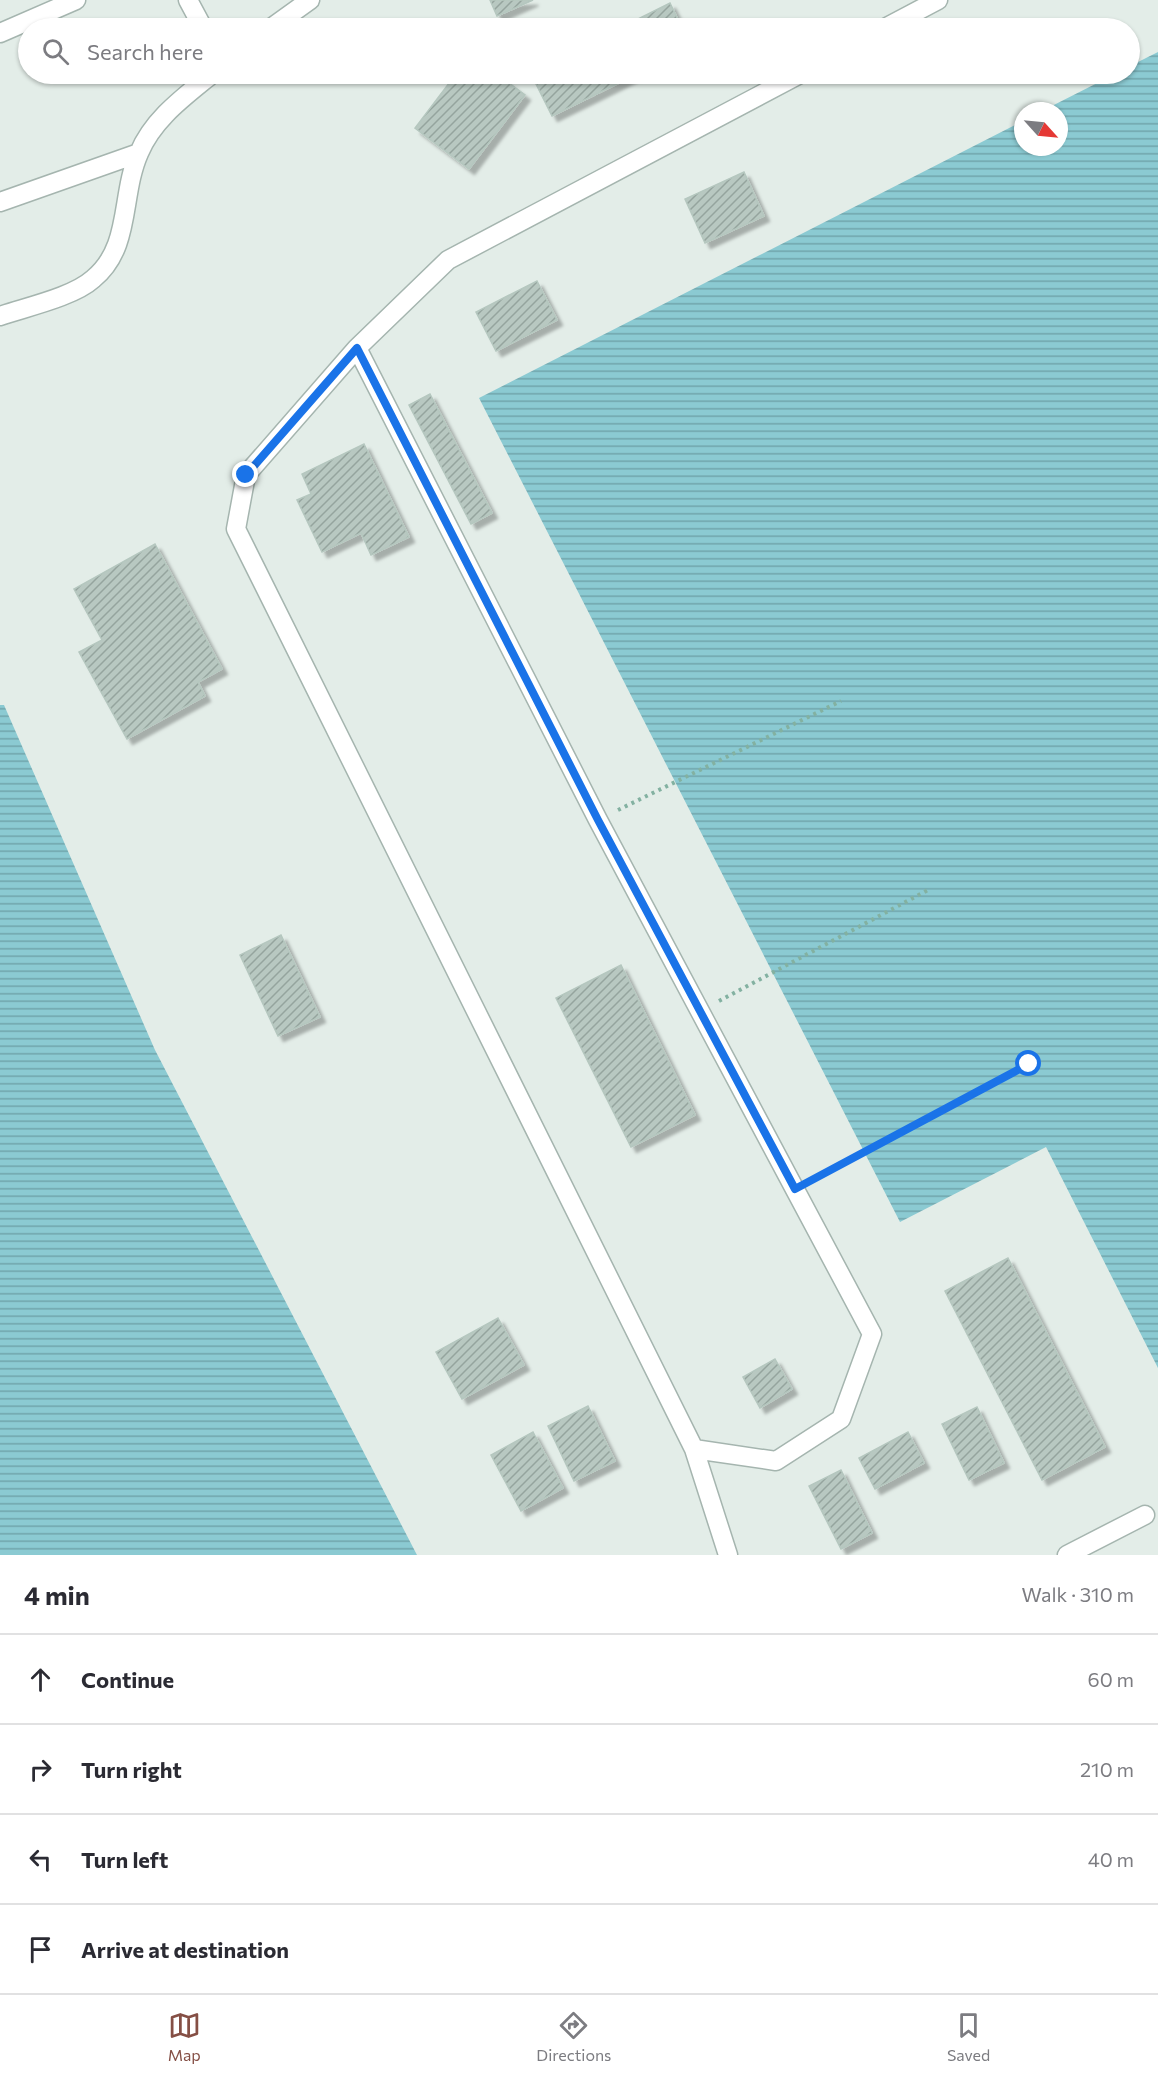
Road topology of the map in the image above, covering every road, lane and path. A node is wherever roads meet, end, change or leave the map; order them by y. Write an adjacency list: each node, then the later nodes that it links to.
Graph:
1 (76, 0): 5 (lane)
2 (188, 0): 6 (lane)
3 (310, 0): 7 (lane)
4 (938, 0): 8 (lane)
5 (35, 18)
6 (198, 18)
7 (285, 18)
8 (904, 18)
9 (18, 25): 10 (lane)
10 (0, 33)
11 (200, 84): 13 (lane)
12 (781, 84): 16 (lane)
13 (139, 153): 14 (lane); 15 (lane)
14 (0, 202)
15 (0, 316)
16 (357, 348): 18 (lane); 23 (lane)
17 (841, 701): 18 (path)
18 (598, 820): 20 (lane)
19 (930, 889): 20 (path)
20 (700, 1011): 22 (lane)
21 (1029, 1064): 22 (path)
22 (795, 1189): 23 (lane)
23 (694, 1449): 25 (lane)
24 (1145, 1515): 26 (lane)
25 (728, 1555)
26 (1067, 1555)

